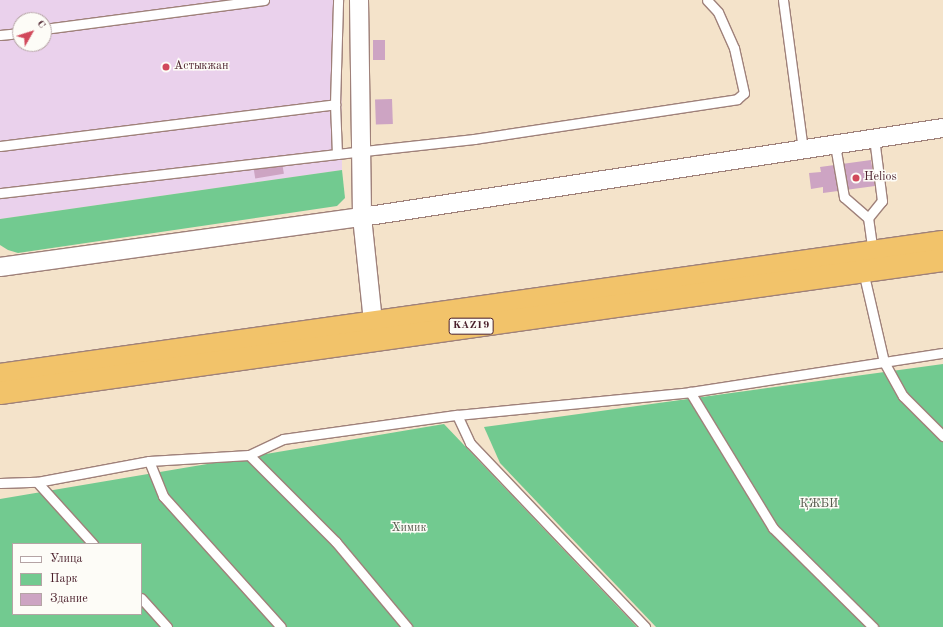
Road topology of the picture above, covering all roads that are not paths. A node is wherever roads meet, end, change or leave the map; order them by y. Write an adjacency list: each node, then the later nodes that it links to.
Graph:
1 (264, 0): 6 (lane)
2 (338, 0): 9 (lane)
3 (359, 0): 15 (street)
4 (707, 0): 15 (lane)
5 (783, 0): 14 (lane)
6 (52, 28)
7 (12, 34): 8 (lane)
8 (0, 35)
9 (335, 104): 13 (lane); 16 (lane)
10 (943, 128): 11 (street)
11 (874, 138): 12 (street); 19 (lane)
12 (835, 145): 14 (street); 19 (lane)
13 (0, 146)
14 (804, 149): 18 (street)
15 (361, 152): 16 (lane); 18 (street)
16 (337, 154): 17 (lane)
17 (0, 193)
18 (362, 217): 23 (street); 25 (street)
19 (868, 218): 21 (lane)
20 (943, 242): 21 (highway, KAZ19)
21 (874, 252): 24 (lane); 25 (highway, KAZ19)
22 (943, 260): 24 (highway, KAZ19)
23 (0, 267)
24 (863, 271): 27 (lane); 28 (highway, KAZ19)
25 (373, 322): 28 (highway, KAZ19)
26 (943, 352): 27 (lane)
27 (884, 362): 29 (lane); 31 (lane)
28 (1, 384)
29 (690, 392): 30 (lane); 42 (lane)
30 (457, 415): 32 (lane); 41 (lane)
31 (943, 436)
32 (249, 455): 33 (lane); 40 (lane)
33 (149, 461): 34 (lane); 39 (lane)
34 (37, 482): 35 (lane); 36 (lane)
35 (0, 483)
36 (92, 543)
37 (142, 599): 38 (lane)
38 (167, 627)
39 (281, 627)
40 (407, 627)
41 (645, 627)
42 (873, 627)

